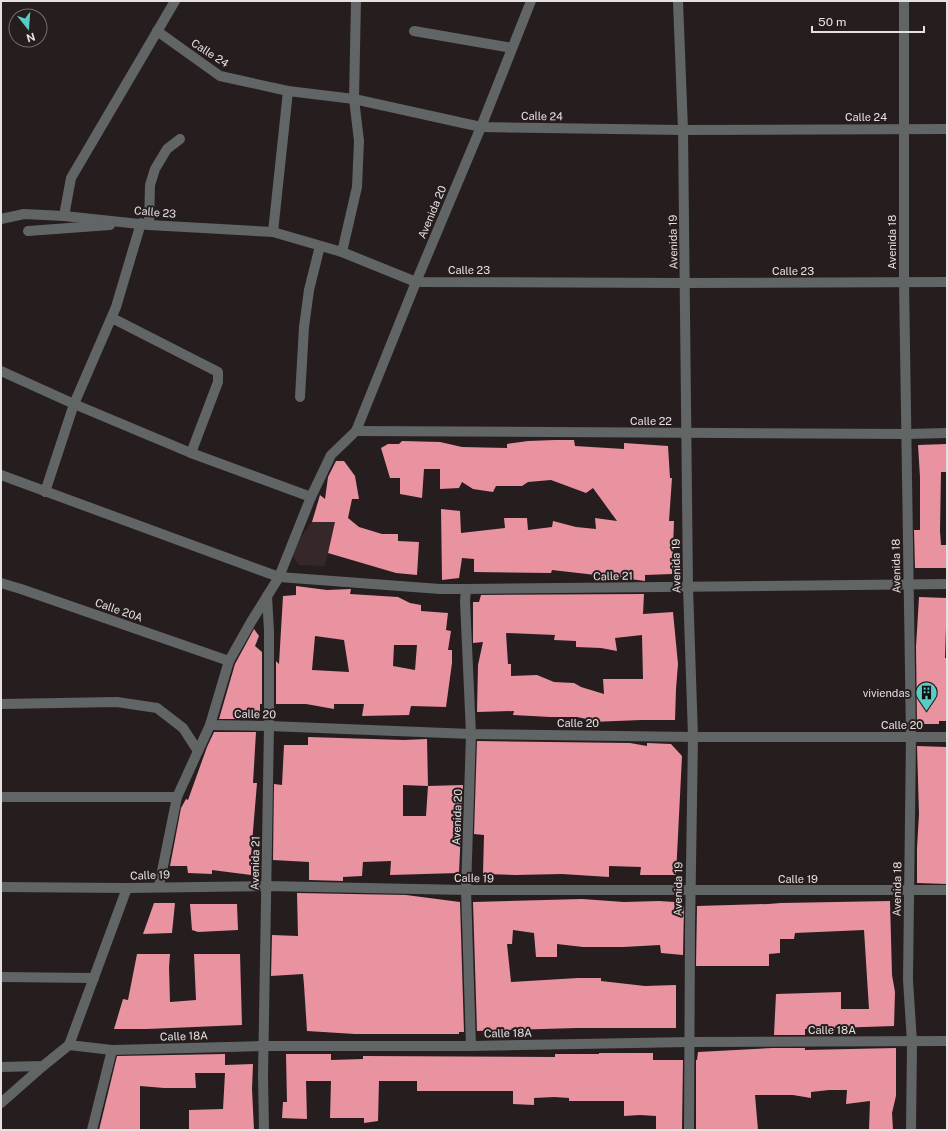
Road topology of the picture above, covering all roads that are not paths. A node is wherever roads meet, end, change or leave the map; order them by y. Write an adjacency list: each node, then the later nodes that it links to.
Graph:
1 (175, 1): 6 (street)
2 (356, 1): 10 (street)
3 (531, 1): 8 (street, Avenida 20)
4 (678, 1): 14 (street, Avenida 19)
5 (904, 1): 12 (street, Avenida 18)
6 (157, 31): 9 (street, Calle 24); 16 (street)
7 (414, 31): 8 (street)
8 (512, 48): 11 (street, Avenida 20)
9 (288, 91): 10 (street, Calle 24); 21 (street)
10 (354, 100): 11 (street, Calle 24); 23 (street)
11 (481, 127): 14 (street, Calle 24); 24 (street, Avenida 20)
12 (905, 129): 13 (street, Calle 24); 14 (street, Calle 24); 25 (street, Avenida 18)
13 (947, 129)
14 (683, 130): 27 (street, Avenida 19)
15 (180, 139): 19 (street)
16 (64, 216): 17 (street, Calle 23); 18 (street, Calle 23)
17 (1, 219)
18 (123, 222): 19 (street, Calle 23); 20 (street)
19 (145, 224): 21 (street, Calle 23); 28 (street)
20 (28, 231)
21 (273, 232): 22 (street, Calle 23)
22 (320, 246): 23 (street, Calle 23); 30 (street)
23 (342, 252): 24 (street, Calle 23)
24 (416, 282): 27 (street, Calle 23); 32 (street, Avenida 20)
25 (904, 282): 26 (street, Calle 23); 27 (street, Calle 23); 35 (street, Avenida 18)
26 (947, 282)
27 (685, 283): 33 (street, Avenida 19)
28 (112, 318): 31 (street); 36 (street)
29 (1, 371): 31 (street)
30 (300, 397)
31 (74, 404): 36 (street); 38 (street)
32 (356, 431): 33 (street, Calle 22); 39 (street)
33 (685, 433): 35 (street, Calle 22); 44 (street, Avenida 19)
34 (947, 433): 35 (street, Calle 22)
35 (907, 434): 41 (street, Avenida 18)
36 (191, 453): 39 (street)
37 (1, 475): 38 (street, Calle 21)
38 (45, 492): 40 (street, Calle 21)
39 (311, 497): 40 (street)
40 (279, 578): 45 (street, Calle 21); 46 (street)
41 (908, 584): 42 (street, Calle 21); 44 (street, Calle 21); 53 (street, Avenida 18)
42 (947, 584)
43 (3, 586): 47 (street, Calle 20A)
44 (688, 587): 45 (street, Calle 21); 52 (street, Avenida 19)
45 (466, 590): 51 (street, Avenida 20)
46 (267, 596): 47 (street); 50 (street, Avenida 21)
47 (229, 661): 49 (street)
48 (1, 704): 55 (street)
49 (210, 725): 50 (street, Calle 20); 55 (street)
50 (269, 726): 51 (street, Calle 20); 59 (street, Avenida 21)
51 (471, 734): 52 (street, Calle 20); 62 (street, Avenida 20)
52 (693, 737): 53 (street, Calle 20); 64 (street, Avenida 19)
53 (911, 737): 54 (street, Calle 20); 65 (street, Avenida 18)
54 (947, 737)
55 (198, 750): 57 (street)
56 (1, 797): 57 (street)
57 (178, 798): 58 (street)
58 (159, 886): 59 (street, Calle 19); 61 (street, Calle 19)
59 (266, 886): 62 (street, Calle 19); 72 (street, Avenida 21)
60 (1, 887): 61 (street, Calle 19)
61 (127, 888): 67 (street)
62 (466, 890): 64 (street, Calle 19); 73 (street, Avenida 20)
63 (947, 890): 65 (street, Calle 19)
64 (690, 891): 65 (street, Calle 19); 69 (street, Avenida 19)
65 (909, 891): 70 (street, Avenida 18)
66 (1, 977): 67 (street)
67 (94, 978): 71 (street)
68 (947, 1041): 70 (street, Calle 18A)
69 (690, 1042): 70 (street, Calle 18A); 73 (street, Calle 18A); 80 (street, Avenida 19)
70 (912, 1042): 81 (street, Avenida 18)
71 (69, 1045): 74 (street, Calle 18A); 75 (street)
72 (263, 1046): 73 (street, Calle 18A); 74 (street, Calle 18A); 79 (street, Avenida 21)
73 (471, 1046)
74 (112, 1050): 78 (street)
75 (43, 1066): 76 (street); 77 (street)
76 (1, 1067)
77 (1, 1104)
78 (92, 1130)
79 (264, 1130)
80 (689, 1130)
81 (911, 1130)

